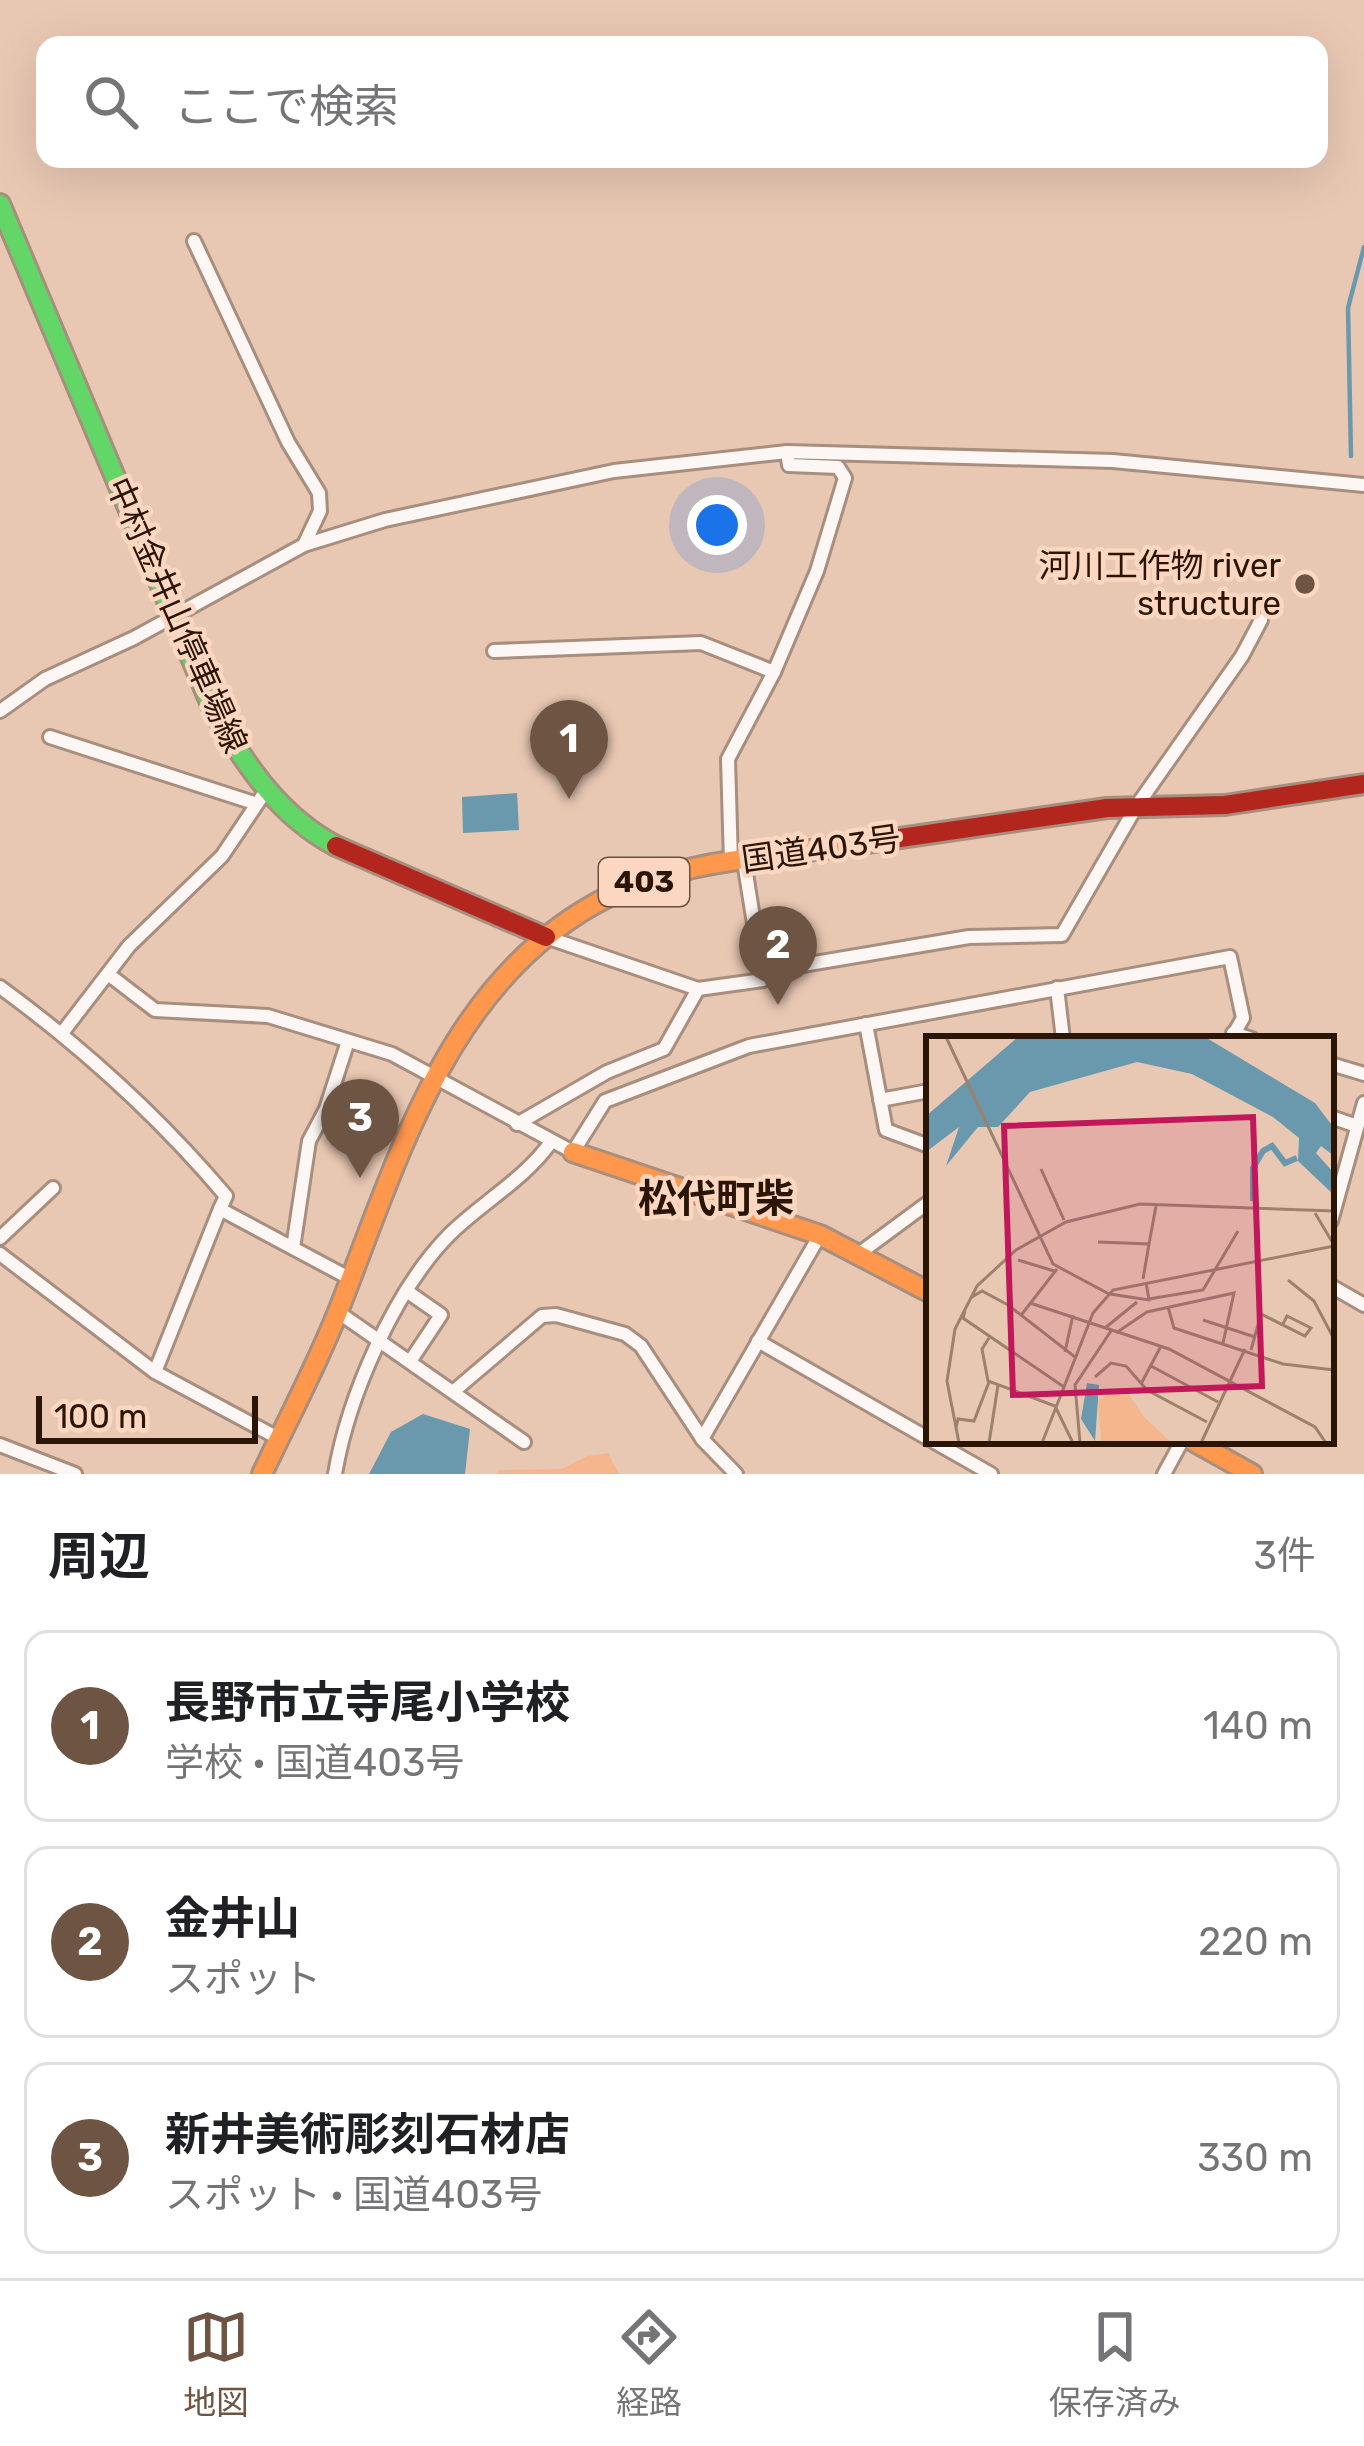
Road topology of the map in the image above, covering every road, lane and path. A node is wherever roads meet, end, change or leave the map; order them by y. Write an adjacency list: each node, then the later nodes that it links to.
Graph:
1 (0, 204): 6 (main road, 中村金井山停車場線)
2 (194, 241): 5 (street)
3 (787, 452): 4 (street); 5 (street); 9 (street)
4 (1364, 485)
5 (304, 545): 6 (street)
6 (172, 612): 10 (street); 13 (main road, 中村金井山停車場線)
7 (1261, 620): 14 (street)
8 (494, 651): 9 (street)
9 (774, 672): 15 (street)
10 (0, 711)
11 (50, 737): 13 (street)
12 (1364, 784): 14 (main road, 国道403号 / 403)
13 (260, 798): 16 (main road, 中村金井山停車場線); 18 (street)
14 (1136, 807): 15 (main road, 国道403号 / 403); 17 (street)
15 (738, 861): 16 (main road, 国道403号 / 403); 17 (street)
16 (546, 937): 21 (street); 29 (main road, 国道403号 / 403)
17 (761, 972): 21 (street)
18 (108, 974): 23 (street); 26 (street)
19 (0, 987): 23 (street)
20 (1057, 988): 22 (street); 24 (street); 25 (street)
21 (698, 989): 34 (street)
22 (866, 1024): 31 (street); 38 (street)
23 (62, 1033): 42 (street)
24 (1063, 1036)
25 (1232, 1036)
26 (348, 1041): 29 (street); 45 (street)
27 (1334, 1065): 28 (street)
28 (1364, 1074)
29 (436, 1077): 34 (street); 48 (main road, 国道403号 / 403)
30 (926, 1092): 31 (street)
31 (880, 1100): 37 (street)
32 (1364, 1102): 35 (street)
33 (1334, 1118): 35 (street)
34 (517, 1124): 36 (street)
35 (1358, 1126): 40 (street)
36 (550, 1142): 38 (street); 51 (street)
37 (926, 1145)
38 (573, 1152): 43 (main road)
39 (53, 1188): 44 (street)
40 (1334, 1202)
41 (926, 1204): 46 (street)
42 (220, 1209): 45 (street); 57 (street)
43 (820, 1235): 46 (main road); 55 (street)
44 (0, 1238)
45 (293, 1248): 48 (street)
46 (860, 1253): 50 (main road)
47 (0, 1254): 57 (street)
48 (350, 1279): 53 (main road, 国道403号 / 403)
49 (1334, 1288): 52 (street)
50 (926, 1290)
51 (408, 1292): 54 (street); 56 (street)
52 (1364, 1305)
53 (338, 1312): 54 (street); 60 (main road, 国道403号 / 403)
54 (383, 1340): 56 (street); 69 (street)
55 (758, 1341): 59 (street); 61 (street)
56 (411, 1360): 58 (street)
57 (154, 1372): 60 (street)
58 (454, 1391): 61 (street); 62 (street)
59 (926, 1437)
60 (279, 1438): 68 (main road, 国道403号 / 403)
61 (702, 1439): 70 (street)
62 (524, 1442)
63 (938, 1444): 71 (street)
64 (1180, 1444): 72 (street)
65 (1198, 1444): 73 (main road)
66 (0, 1445): 67 (street)
67 (75, 1474)
68 (262, 1474)
69 (335, 1474)
70 (736, 1474)
71 (991, 1474)
72 (1164, 1474)
73 (1252, 1474)

